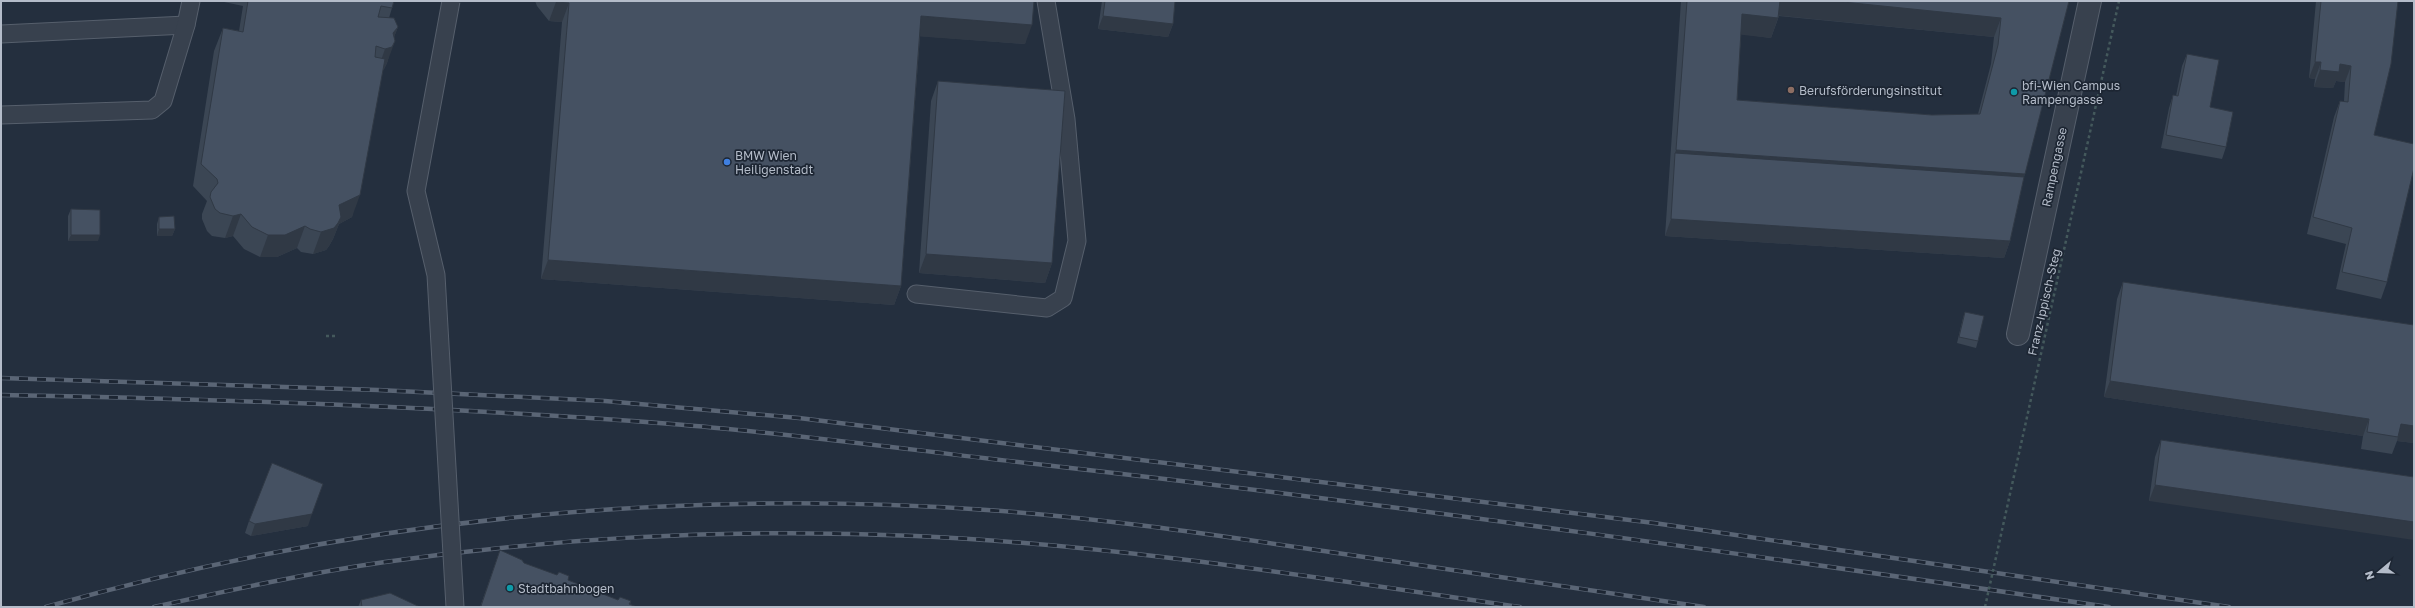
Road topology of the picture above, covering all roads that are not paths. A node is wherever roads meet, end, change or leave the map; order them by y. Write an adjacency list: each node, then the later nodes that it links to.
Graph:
1 (191, 1): 5 (lane)
2 (451, 1): 10 (lane, bridge)
3 (1046, 1): 8 (lane)
4 (2090, 1): 9 (street, Rampengasse)
5 (186, 25): 6 (lane); 7 (lane)
6 (1, 34)
7 (1, 114)
8 (916, 294)
9 (2018, 334)
10 (455, 607)

